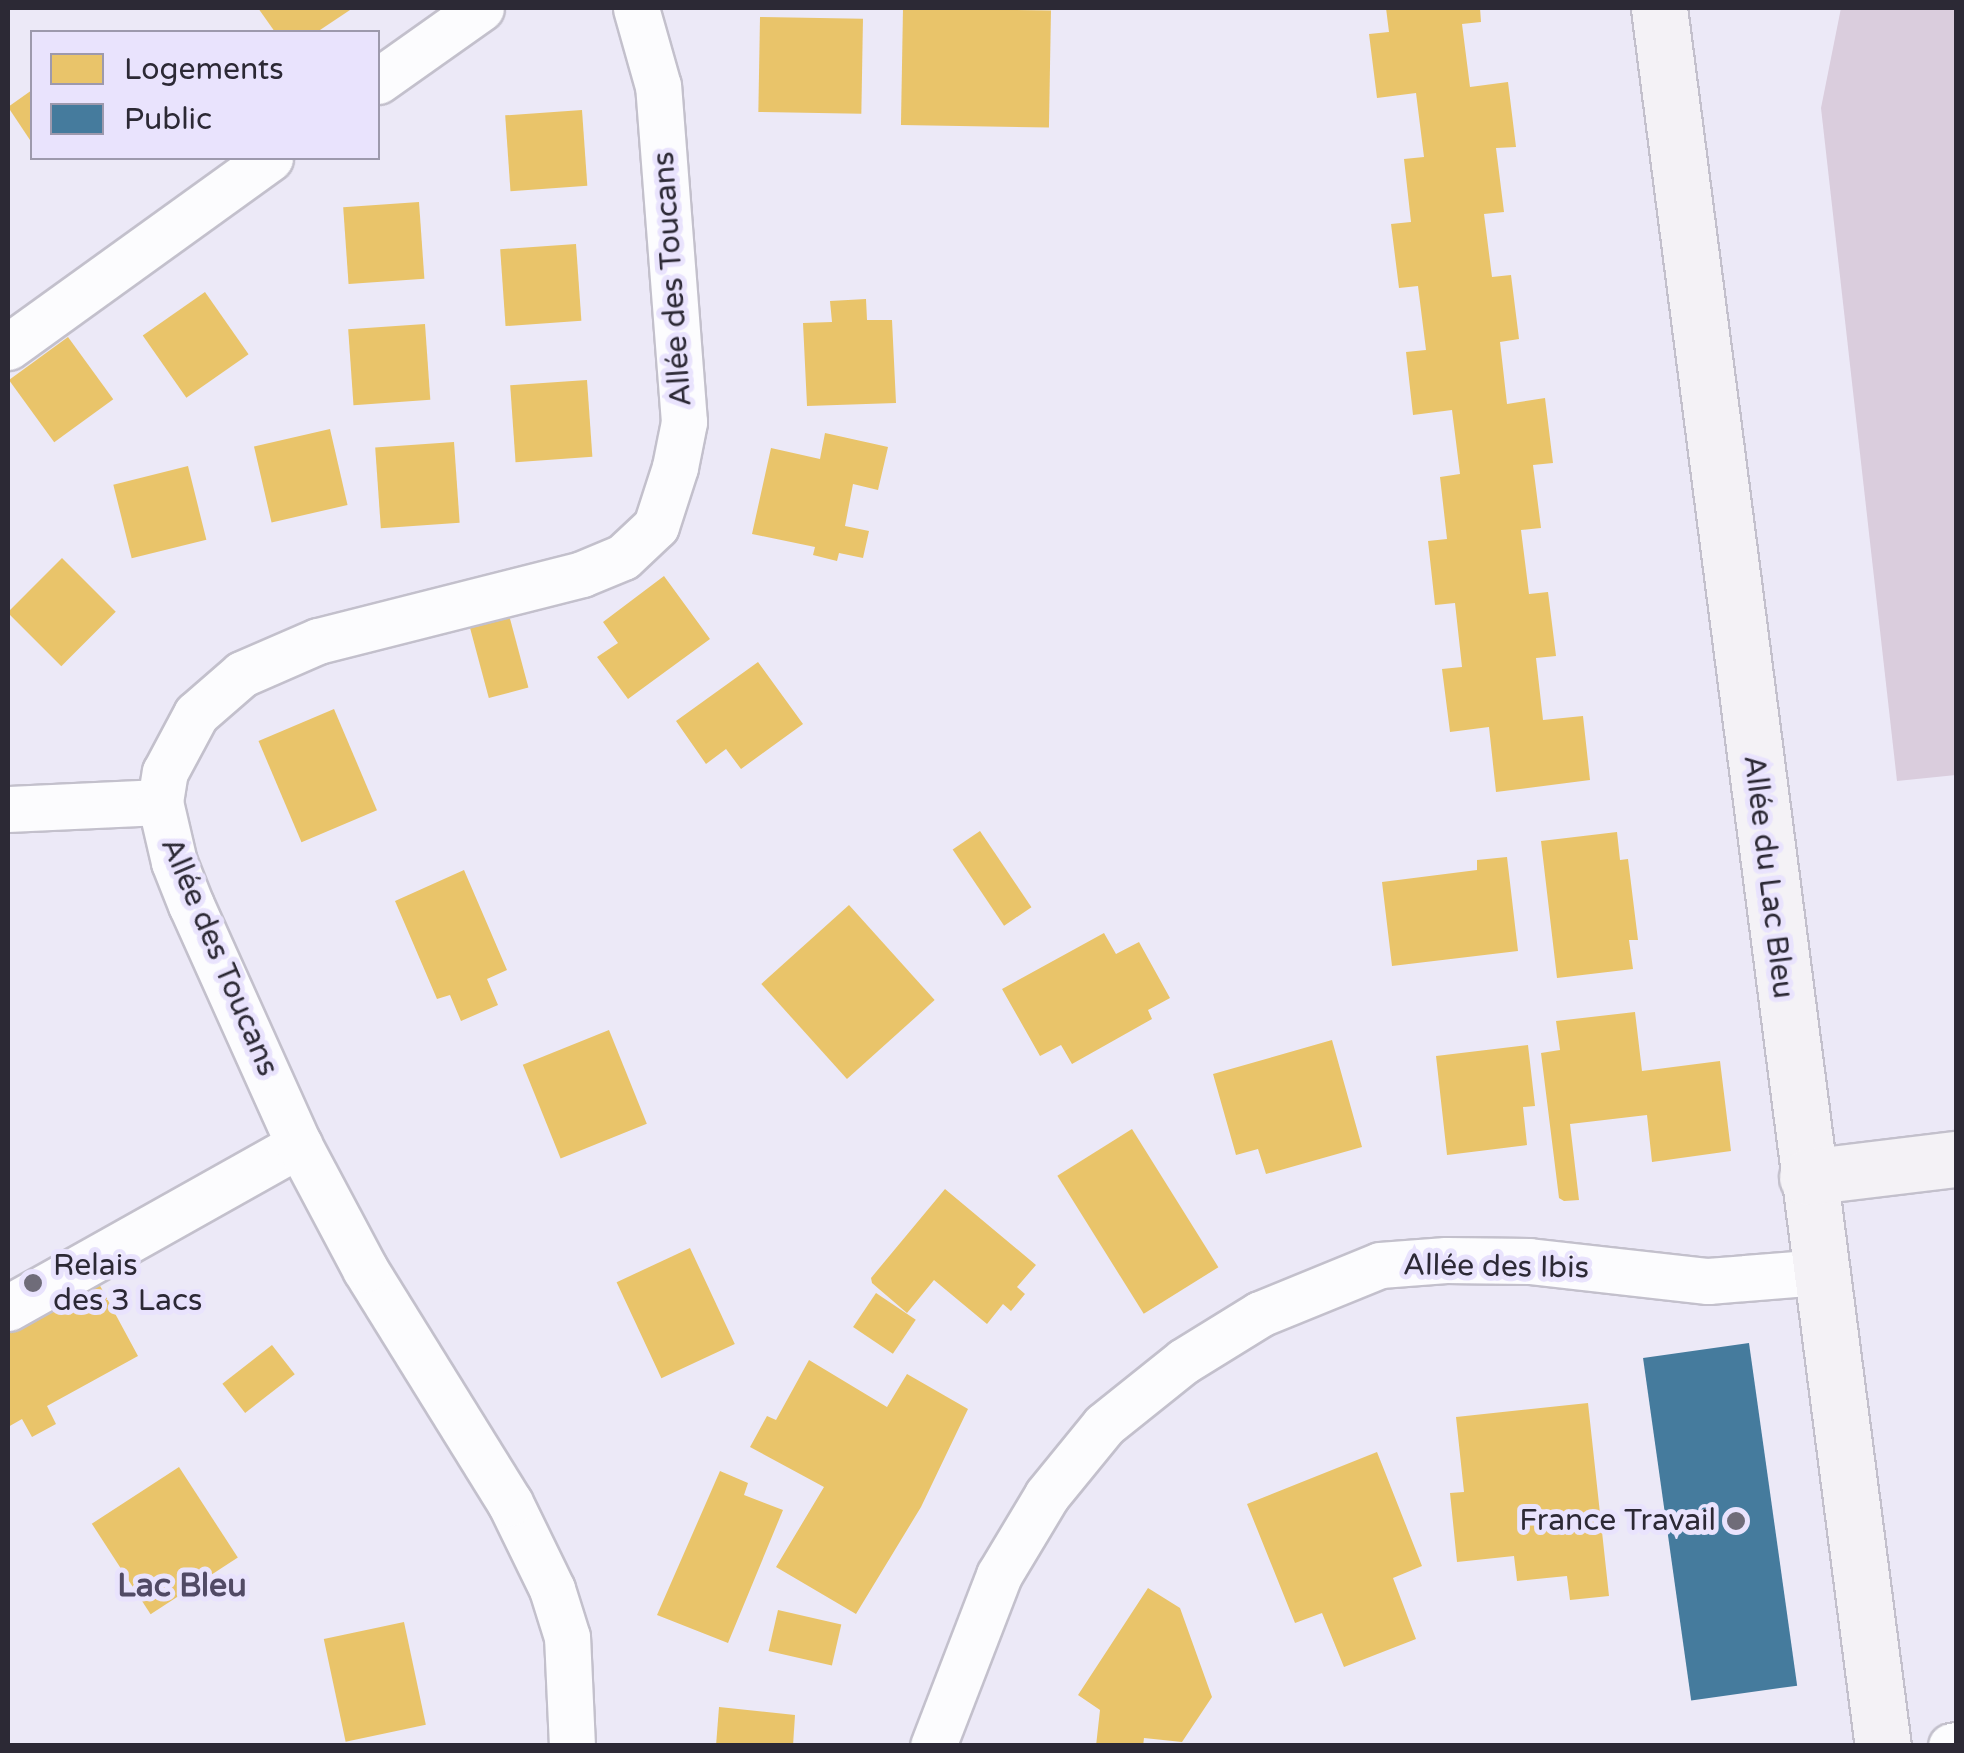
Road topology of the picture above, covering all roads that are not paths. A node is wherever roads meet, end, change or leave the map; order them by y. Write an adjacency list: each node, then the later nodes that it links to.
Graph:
1 (481, 8): 4 (street)
2 (636, 8): 7 (street, Allée des Toucans)
3 (1659, 8): 11 (street, Allée du Lac Bleu)
4 (380, 80)
5 (267, 160): 6 (street)
6 (8, 347)
7 (160, 802): 8 (street); 9 (street, Allée des Toucans)
8 (8, 809)
9 (300, 1145): 13 (street); 14 (street, Allée des Toucans)
10 (1956, 1159): 11 (street)
11 (1807, 1177): 12 (street, Allée du Lac Bleu)
12 (1819, 1272): 15 (street, Allée des Ibis); 16 (street, Allée du Lac Bleu)
13 (8, 1308)
14 (572, 1746)
15 (933, 1746)
16 (1883, 1746)

